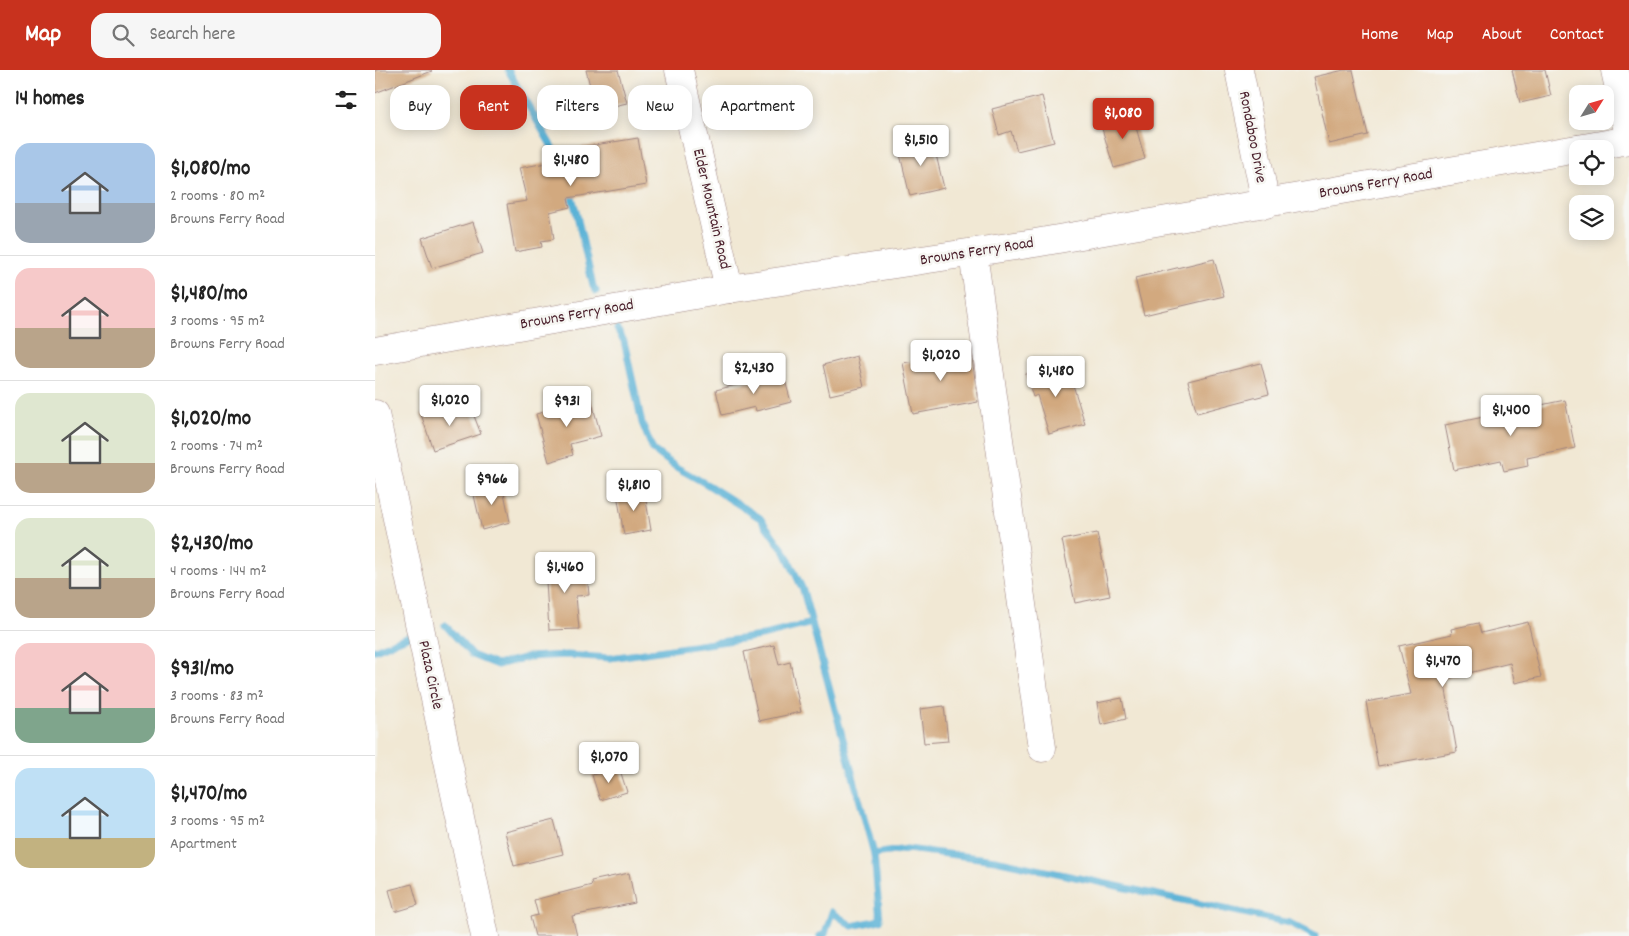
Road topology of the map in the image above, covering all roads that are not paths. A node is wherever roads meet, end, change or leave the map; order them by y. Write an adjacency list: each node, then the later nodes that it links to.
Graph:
1 (679, 70): 9 (street, Elder Mountain Road)
2 (1239, 70): 7 (street, Rondaboo Drive)
3 (1615, 70): 4 (street)
4 (1629, 138): 5 (street, Browns Ferry Road)
5 (1614, 141)
6 (1569, 151): 7 (street, Browns Ferry Road)
7 (1266, 204): 8 (street, Browns Ferry Road)
8 (973, 253): 9 (street, Browns Ferry Road); 12 (street)
9 (729, 289): 10 (street, Browns Ferry Road)
10 (375, 351)
11 (375, 414): 13 (street, Plaza Circle)
12 (1042, 748)
13 (485, 936)

